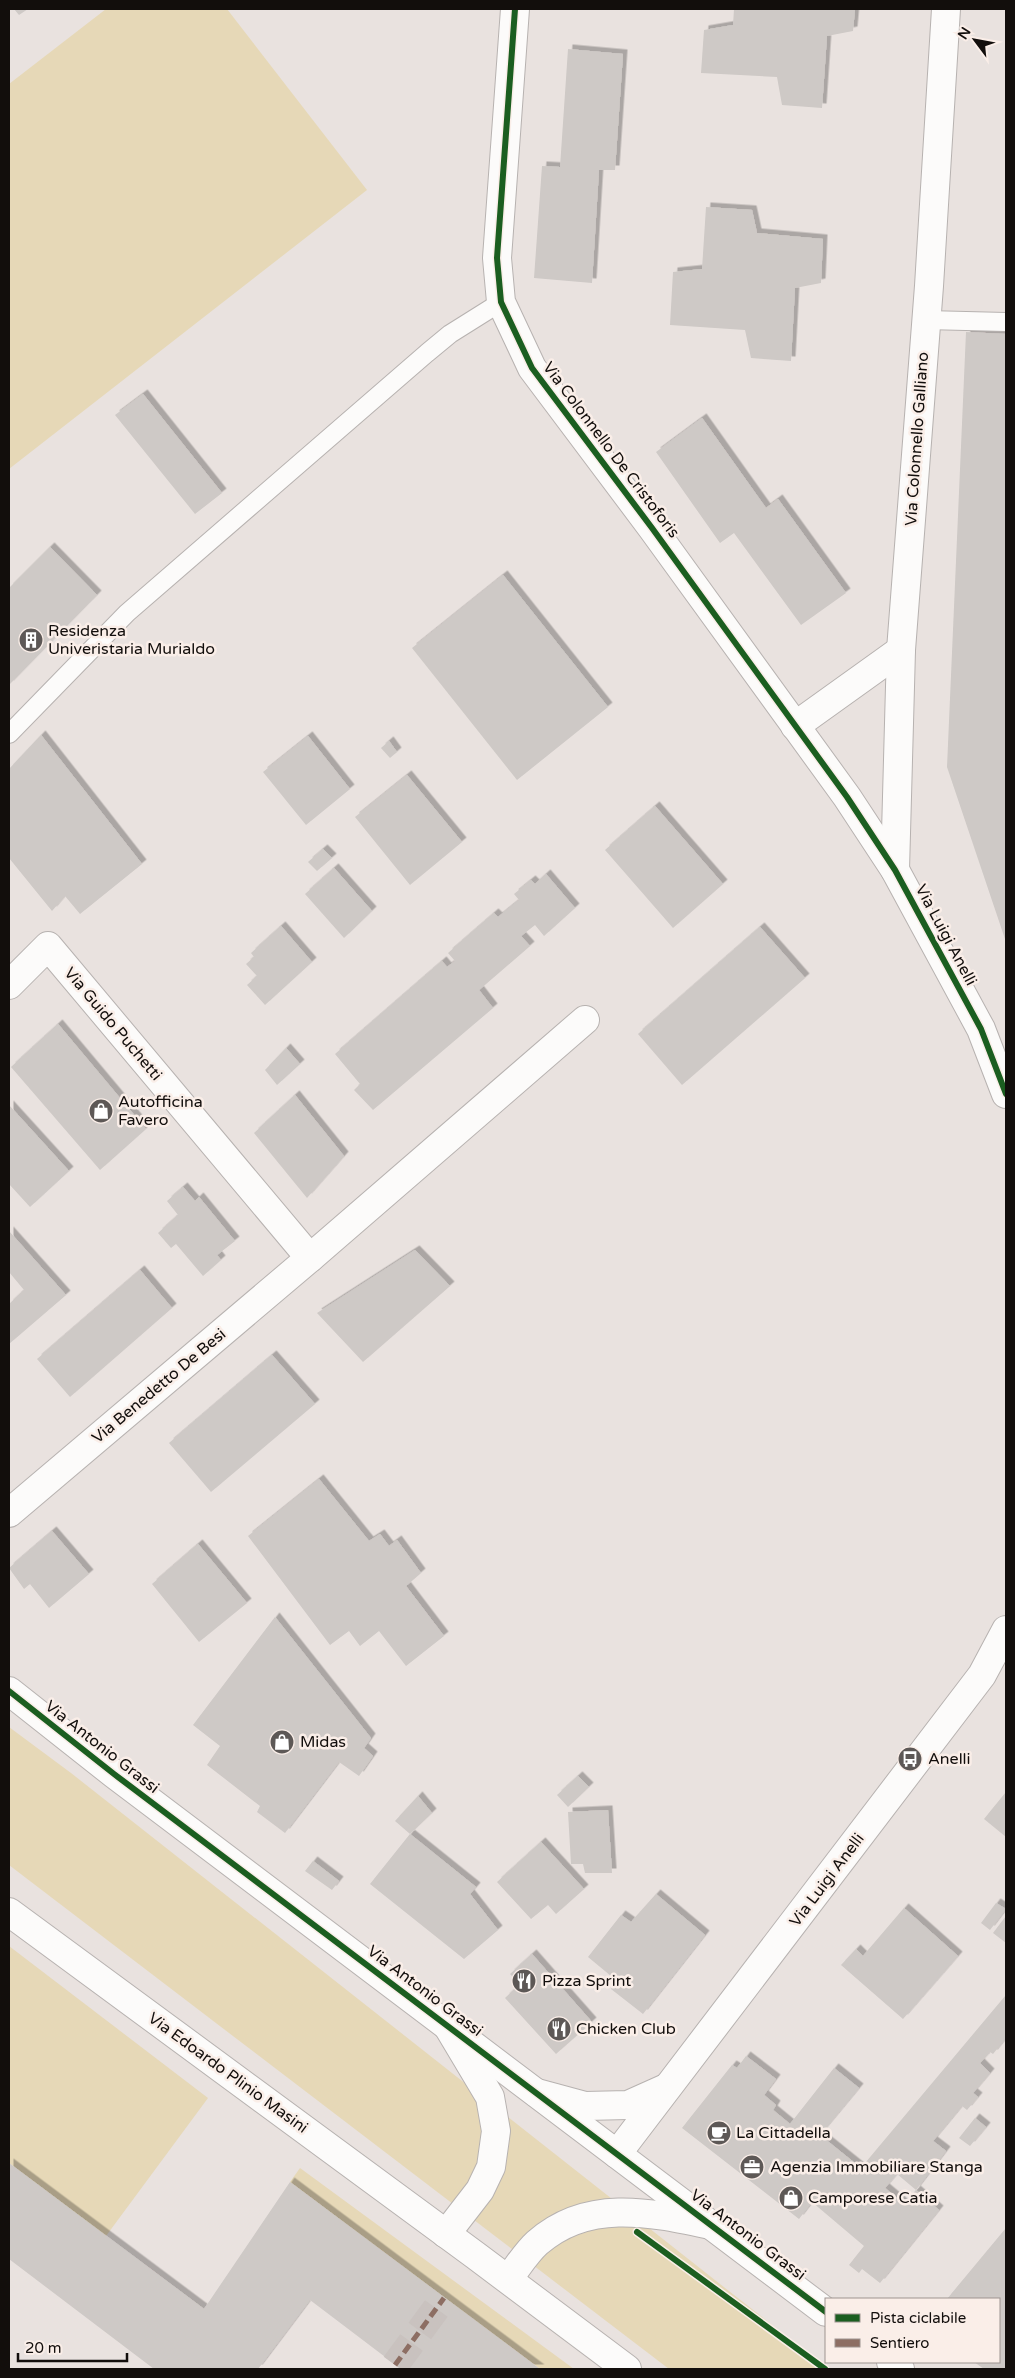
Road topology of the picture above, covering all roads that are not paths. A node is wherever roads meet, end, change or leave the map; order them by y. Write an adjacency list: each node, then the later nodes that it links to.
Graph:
1 (514, 9): 3 (street, Via Colonnello De Cristoforis)
2 (946, 9): 4 (street, Via Colonnello Galliano)
3 (501, 302): 7 (street, Via Colonnello De Cristoforis); 8 (lane)
4 (926, 320): 5 (lane); 6 (street, Via Colonnello Galliano)
5 (1006, 322)
6 (901, 650): 7 (street); 10 (street, Via Colonnello Galliano)
7 (795, 726): 9 (street, Via Colonnello De Cristoforis)
8 (9, 734)
9 (847, 797): 10 (street, Via Luigi Anelli)
10 (895, 870): 13 (street, Via Luigi Anelli)
11 (9, 985): 14 (street, Via Guido Puchetti)
12 (585, 1020): 14 (street, Via Benedetto De Besi)
13 (1006, 1094)
14 (310, 1258): 15 (street, Via Benedetto De Besi)
15 (9, 1513)
16 (1006, 1630): 18 (street, Via Luigi Anelli)
17 (1006, 1655): 18 (street, Via Luigi Anelli)
18 (982, 1675): 22 (street, Via Luigi Anelli)
19 (9, 1690): 21 (street, Via Antonio Grassi)
20 (9, 1912): 26 (street, Via Edoardo Plinio Masini)
21 (446, 2024): 23 (street, Via Antonio Grassi); 26 (street)
22 (672, 2085): 23 (street, Via Luigi Anelli); 24 (street, Via Luigi Anelli)
23 (534, 2092): 24 (street, Via Antonio Grassi)
24 (617, 2154): 25 (street, Via Antonio Grassi)
25 (715, 2226): 27 (street); 28 (street, Via Antonio Grassi)
26 (446, 2234): 27 (street, Via Edoardo Plinio Masini)
27 (508, 2279): 29 (street, Via Edoardo Plinio Masini)
28 (825, 2311)
29 (627, 2369)

